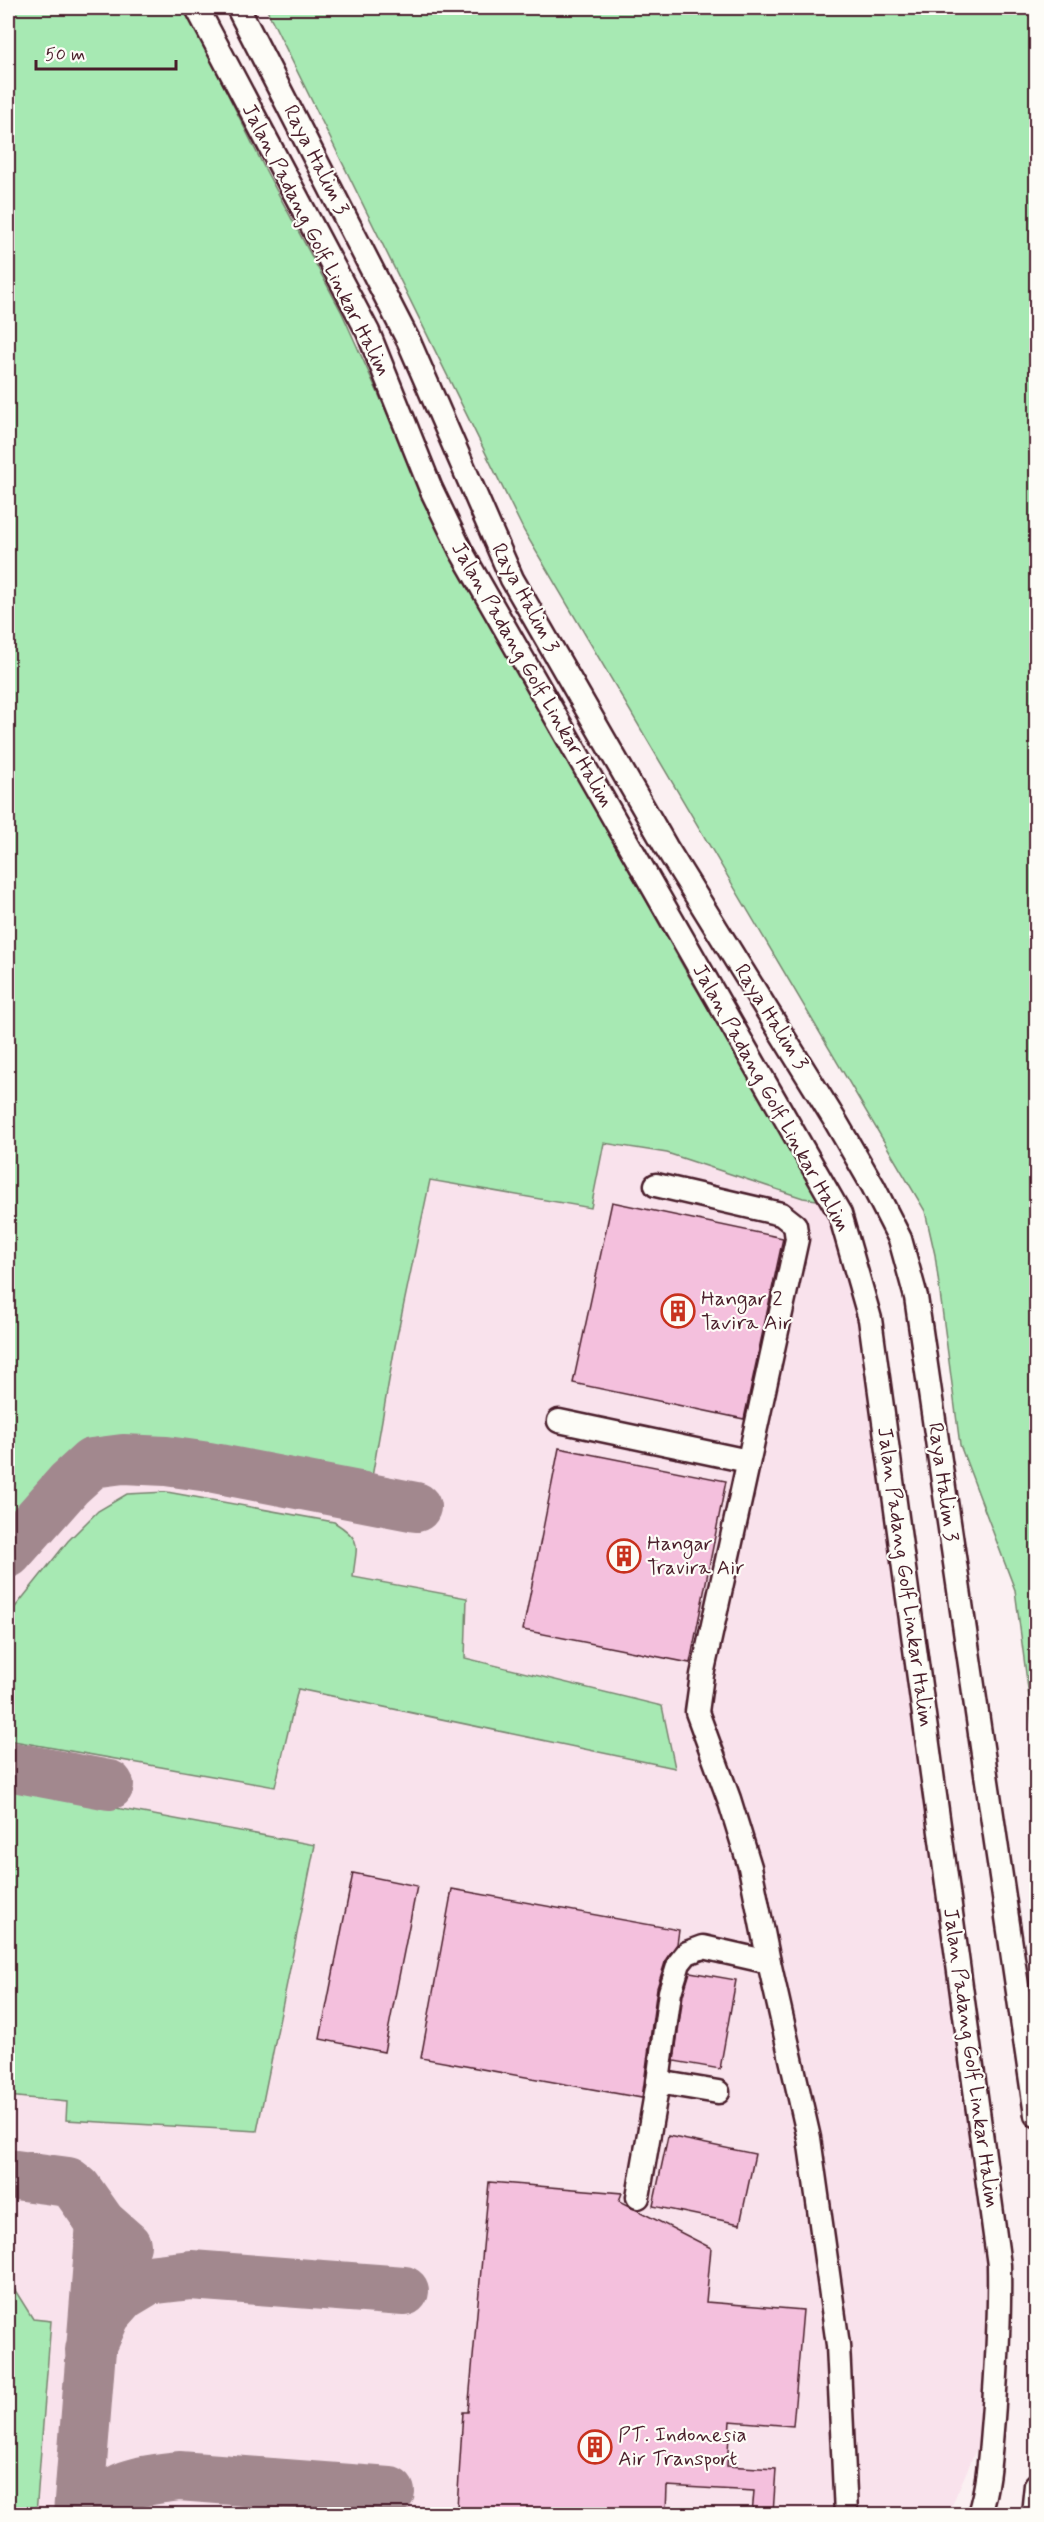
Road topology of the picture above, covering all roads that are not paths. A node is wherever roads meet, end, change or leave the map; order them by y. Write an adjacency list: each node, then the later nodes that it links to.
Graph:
1 (196, 8): 13 (lane, Jalan Padang Golf Linkar Halim)
2 (238, 8): 9 (lane, Raya Halim 3)
3 (656, 1185): 5 (lane)
4 (559, 1421): 5 (lane)
5 (748, 1461): 6 (lane)
6 (769, 1962): 7 (lane); 12 (lane)
7 (658, 2082): 8 (lane); 10 (lane)
8 (718, 2092)
9 (1036, 2115)
10 (638, 2198)
11 (1036, 2485): 14 (lane)
12 (846, 2514)
13 (979, 2514)
14 (1033, 2514)

